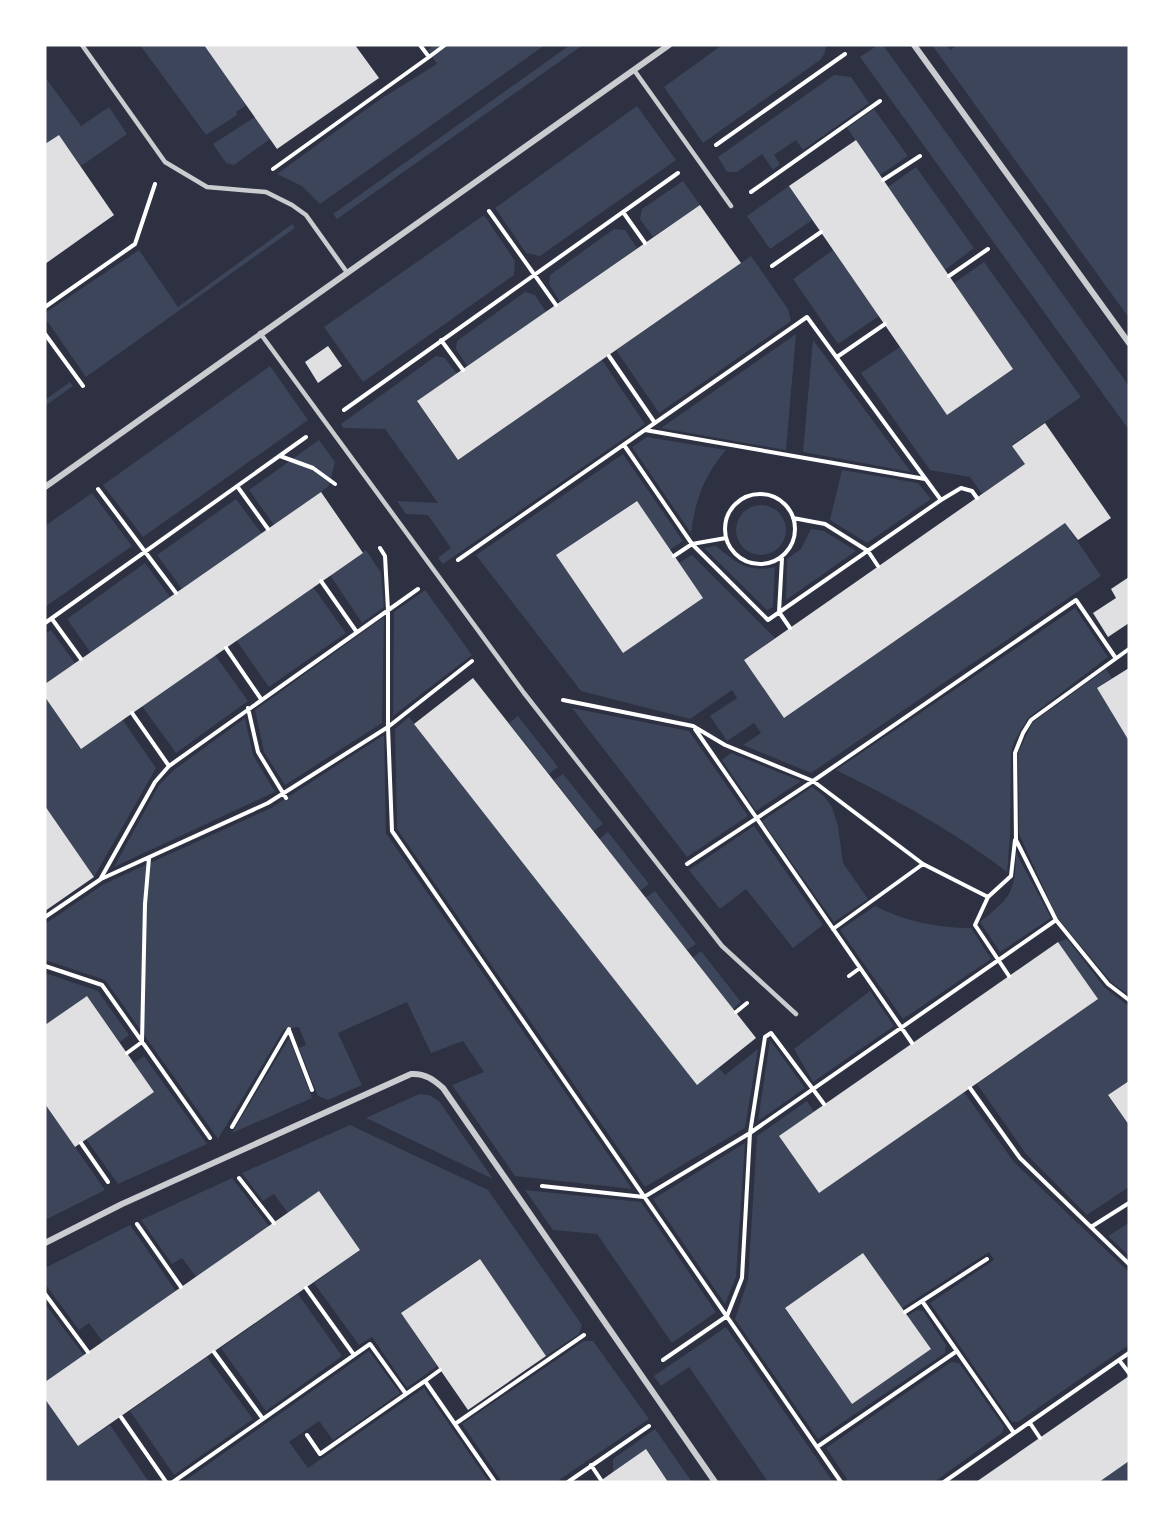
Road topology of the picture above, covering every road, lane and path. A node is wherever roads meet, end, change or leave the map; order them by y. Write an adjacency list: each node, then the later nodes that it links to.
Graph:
1 (82, 45): 12 (lane)
2 (420, 45): 7 (path)
3 (445, 45): 7 (path)
4 (669, 45): 8 (street)
5 (914, 45): 32 (street)
6 (845, 54): 10 (path)
7 (429, 57): 15 (path)
8 (634, 70): 16 (lane); 23 (street)
9 (880, 101): 16 (path)
10 (709, 151)
11 (920, 156): 14 (path)
12 (165, 162): 15 (lane); 27 (path)
13 (686, 167): 18 (path)
14 (883, 180)
15 (245, 190): 23 (lane)
16 (731, 206)
17 (489, 211): 24 (path)
18 (622, 212): 20 (path); 24 (path)
19 (821, 232): 22 (path)
20 (645, 243)
21 (988, 249): 25 (path)
22 (771, 266)
23 (346, 271): 29 (street)
24 (534, 275): 26 (path); 31 (path)
25 (949, 276)
26 (556, 305)
27 (45, 307)
28 (885, 324): 34 (path)
29 (260, 333): 46 (street); 102 (lane)
30 (45, 334): 36 (path)
31 (441, 340): 35 (path); 37 (path)
32 (1129, 343)
33 (609, 356): 38 (path)
34 (837, 357): 38 (path); 43 (path)
35 (463, 370)
36 (83, 386)
37 (337, 415)
38 (655, 423): 39 (path)
39 (645, 430): 41 (path); 43 (path)
40 (307, 436): 42 (path)
41 (624, 445): 53 (path); 59 (path)
42 (279, 456): 44 (path); 45 (path)
43 (926, 479): 49 (path)
44 (335, 484)
45 (237, 486): 51 (path); 56 (path)
46 (45, 487)
47 (98, 489): 56 (path)
48 (977, 498): 49 (path)
49 (941, 500): 55 (path)
50 (793, 518): 52 (path); 55 (path); 58 (path)
51 (268, 529)
52 (726, 538): 53 (path); 58 (path)
53 (692, 544): 57 (path); 65 (path)
54 (380, 548): 64 (path)
55 (868, 551): 60 (path); 65 (path)
56 (146, 552): 63 (path); 66 (path)
57 (674, 556)
58 (782, 557): 65 (path)
59 (456, 562)
60 (878, 566)
61 (321, 581): 69 (path)
62 (426, 583): 64 (path)
63 (176, 593)
64 (388, 610): 69 (path); 80 (path)
65 (779, 612): 68 (path)
66 (52, 619): 67 (path); 74 (path)
67 (45, 623)
68 (790, 628)
69 (356, 631): 75 (path)
70 (226, 648): 75 (path)
71 (1129, 649): 73 (path)
72 (478, 656): 80 (path)
73 (1115, 657): 82 (path); 85 (path)
74 (81, 659)
75 (261, 699): 77 (path)
76 (556, 699): 79 (path)
77 (249, 708): 81 (path); 83 (path)
78 (132, 713): 81 (path)
79 (693, 726): 82 (path); 84 (path)
80 (388, 727): 83 (path); 118 (path)
81 (169, 766): 89 (path)
82 (813, 781): 84 (path); 87 (path)
83 (285, 796): 86 (path)
84 (756, 818): 88 (path); 93 (path)
85 (1016, 840): 90 (path); 92 (path)
86 (149, 858): 89 (path); 104 (path)
87 (923, 864): 90 (path); 93 (path)
88 (678, 870)
89 (101, 879): 91 (path)
90 (988, 897): 94 (path)
91 (45, 917)
92 (1056, 920): 94 (path); 99 (path)
93 (833, 929): 96 (path)
94 (998, 961): 98 (path); 103 (path)
95 (45, 966): 104 (path)
96 (860, 968): 97 (path); 103 (path)
97 (849, 976)
98 (1009, 976)
99 (1129, 1000)
100 (747, 1003): 101 (path)
101 (736, 1012)
102 (796, 1014)
103 (902, 1028): 105 (path); 108 (path)
104 (142, 1042): 106 (path); 114 (path)
105 (912, 1043)
106 (127, 1053)
107 (970, 1088): 122 (path)
108 (813, 1089): 110 (path); 112 (path); 112 (path)
109 (312, 1091): 111 (path)
110 (825, 1104)
111 (229, 1133)
112 (750, 1133): 118 (path); 131 (path)
113 (81, 1143): 116 (path)
114 (216, 1146)
115 (237, 1175): 121 (path)
116 (109, 1184)
117 (532, 1185): 118 (path)
118 (644, 1197): 131 (path)
119 (1129, 1203): 122 (path)
120 (136, 1222): 126 (path)
121 (273, 1223)
122 (1091, 1227): 125 (path)
123 (45, 1243): 159 (street)
124 (987, 1259): 129 (path)
125 (1129, 1264)
126 (181, 1287)
127 (306, 1288): 137 (path)
128 (45, 1294): 133 (path)
129 (922, 1301): 130 (path); 135 (path)
130 (904, 1312)
131 (727, 1316): 139 (path); 152 (path)
132 (592, 1330): 148 (path)
133 (88, 1352)
134 (214, 1352): 145 (path)
135 (957, 1352): 149 (path); 152 (path)
136 (1129, 1353): 138 (path)
137 (354, 1355): 143 (path); 145 (path)
138 (1119, 1360): 141 (path); 147 (path)
139 (659, 1363)
140 (440, 1370): 142 (path)
141 (1129, 1372)
142 (425, 1381): 143 (path); 148 (path)
143 (406, 1394): 150 (path)
144 (121, 1417): 155 (path)
145 (262, 1419): 156 (path)
146 (656, 1421): 153 (path)
147 (1029, 1423): 149 (path); 151 (path)
148 (455, 1424): 157 (path)
149 (1014, 1433): 161 (path)
150 (307, 1435)
151 (1040, 1438)
152 (817, 1447): 160 (path)
153 (591, 1465): 154 (path); 158 (path)
154 (602, 1480)
155 (166, 1482)
156 (173, 1482)
157 (495, 1482)
158 (567, 1482)
159 (715, 1482)
160 (841, 1482)
161 (945, 1482)

